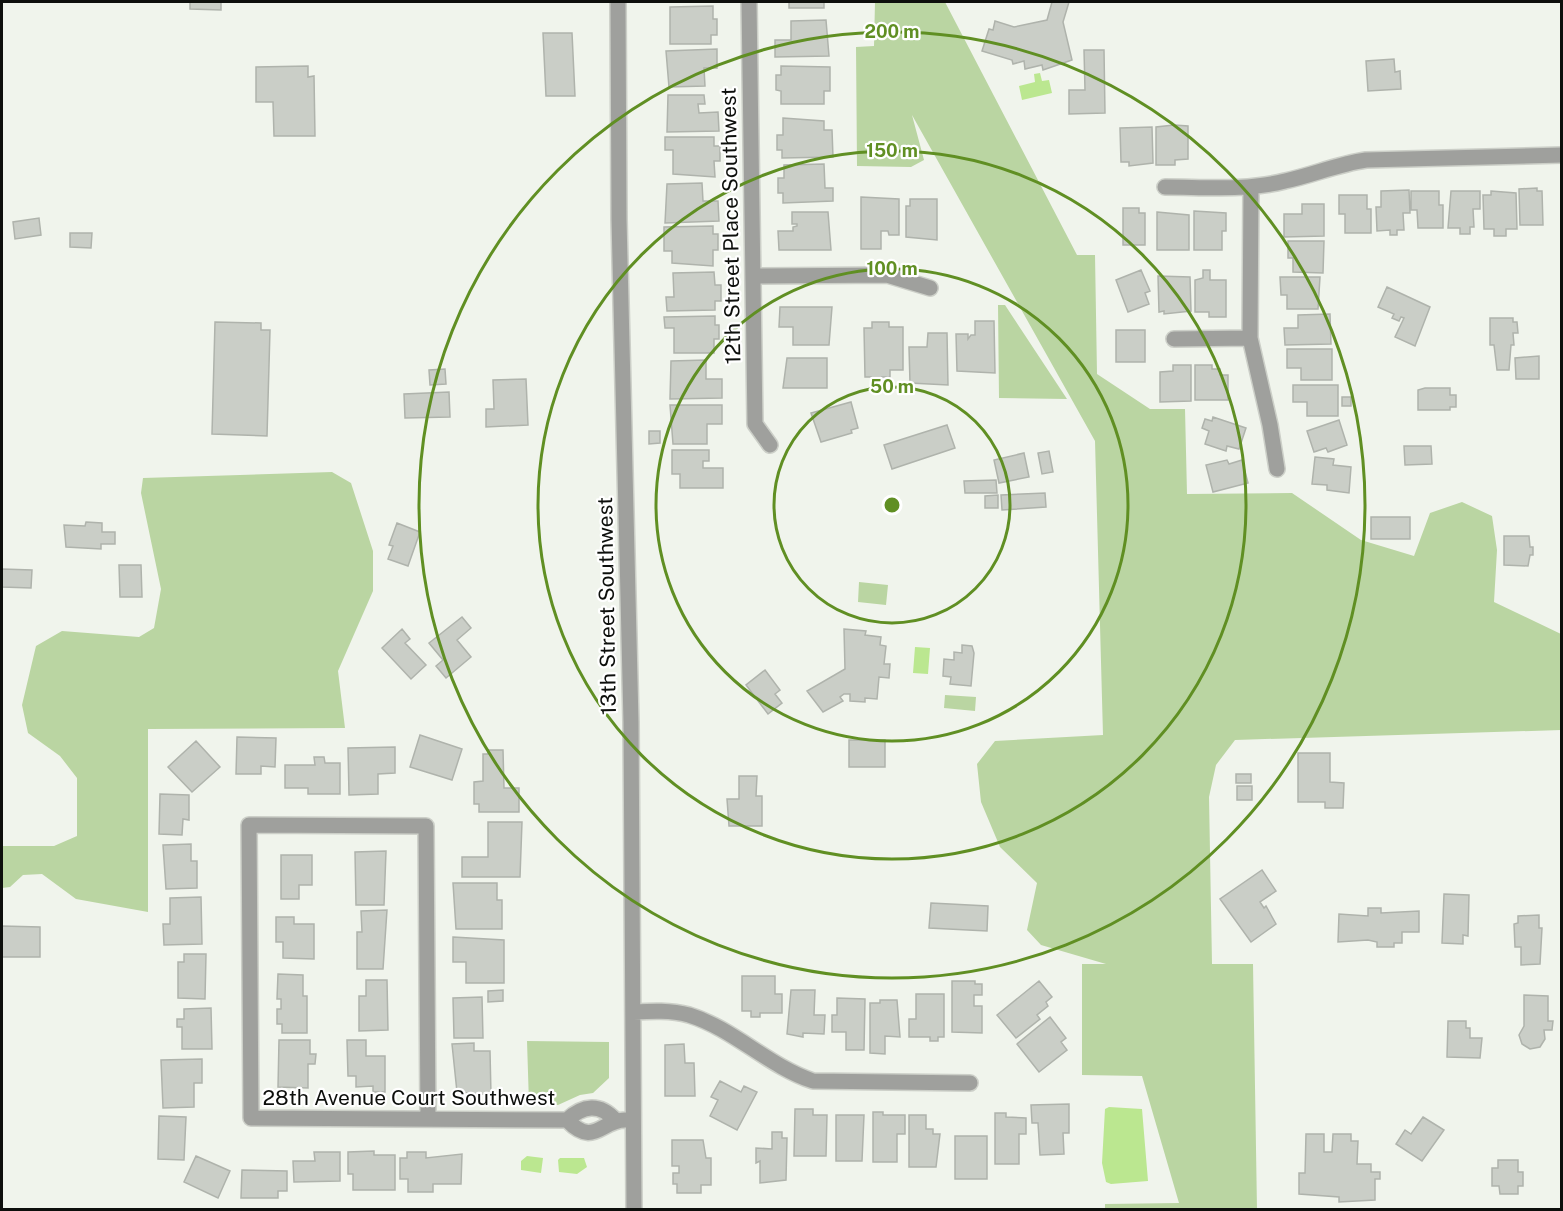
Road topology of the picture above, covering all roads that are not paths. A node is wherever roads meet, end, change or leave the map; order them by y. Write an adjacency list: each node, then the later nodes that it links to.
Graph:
1 (618, 2): 12 (street, 13th Street Southwest)
2 (749, 2): 6 (street, 12th Street Place Southwest)
3 (1562, 155): 5 (street)
4 (1165, 186): 5 (street)
5 (1251, 187): 8 (street)
6 (753, 276): 7 (street); 10 (street, 12th Street Place Southwest)
7 (930, 288)
8 (1250, 338): 9 (street); 11 (street)
9 (1174, 339)
10 (770, 445)
11 (1277, 469)
12 (633, 1012): 13 (street); 17 (street, 13th Street Southwest)
13 (970, 1083)
14 (428, 1119): 14 (street, 28th Avenue Court Southwest); 15 (street, 28th Avenue Court Southwest)
15 (567, 1120): 16 (street, 28th Avenue Court Southwest); 16 (street, 28th Avenue Court Southwest)
16 (615, 1120): 17 (street, 28th Avenue Court Southwest)
17 (634, 1120): 18 (street, 13th Street Southwest)
18 (634, 1209)

